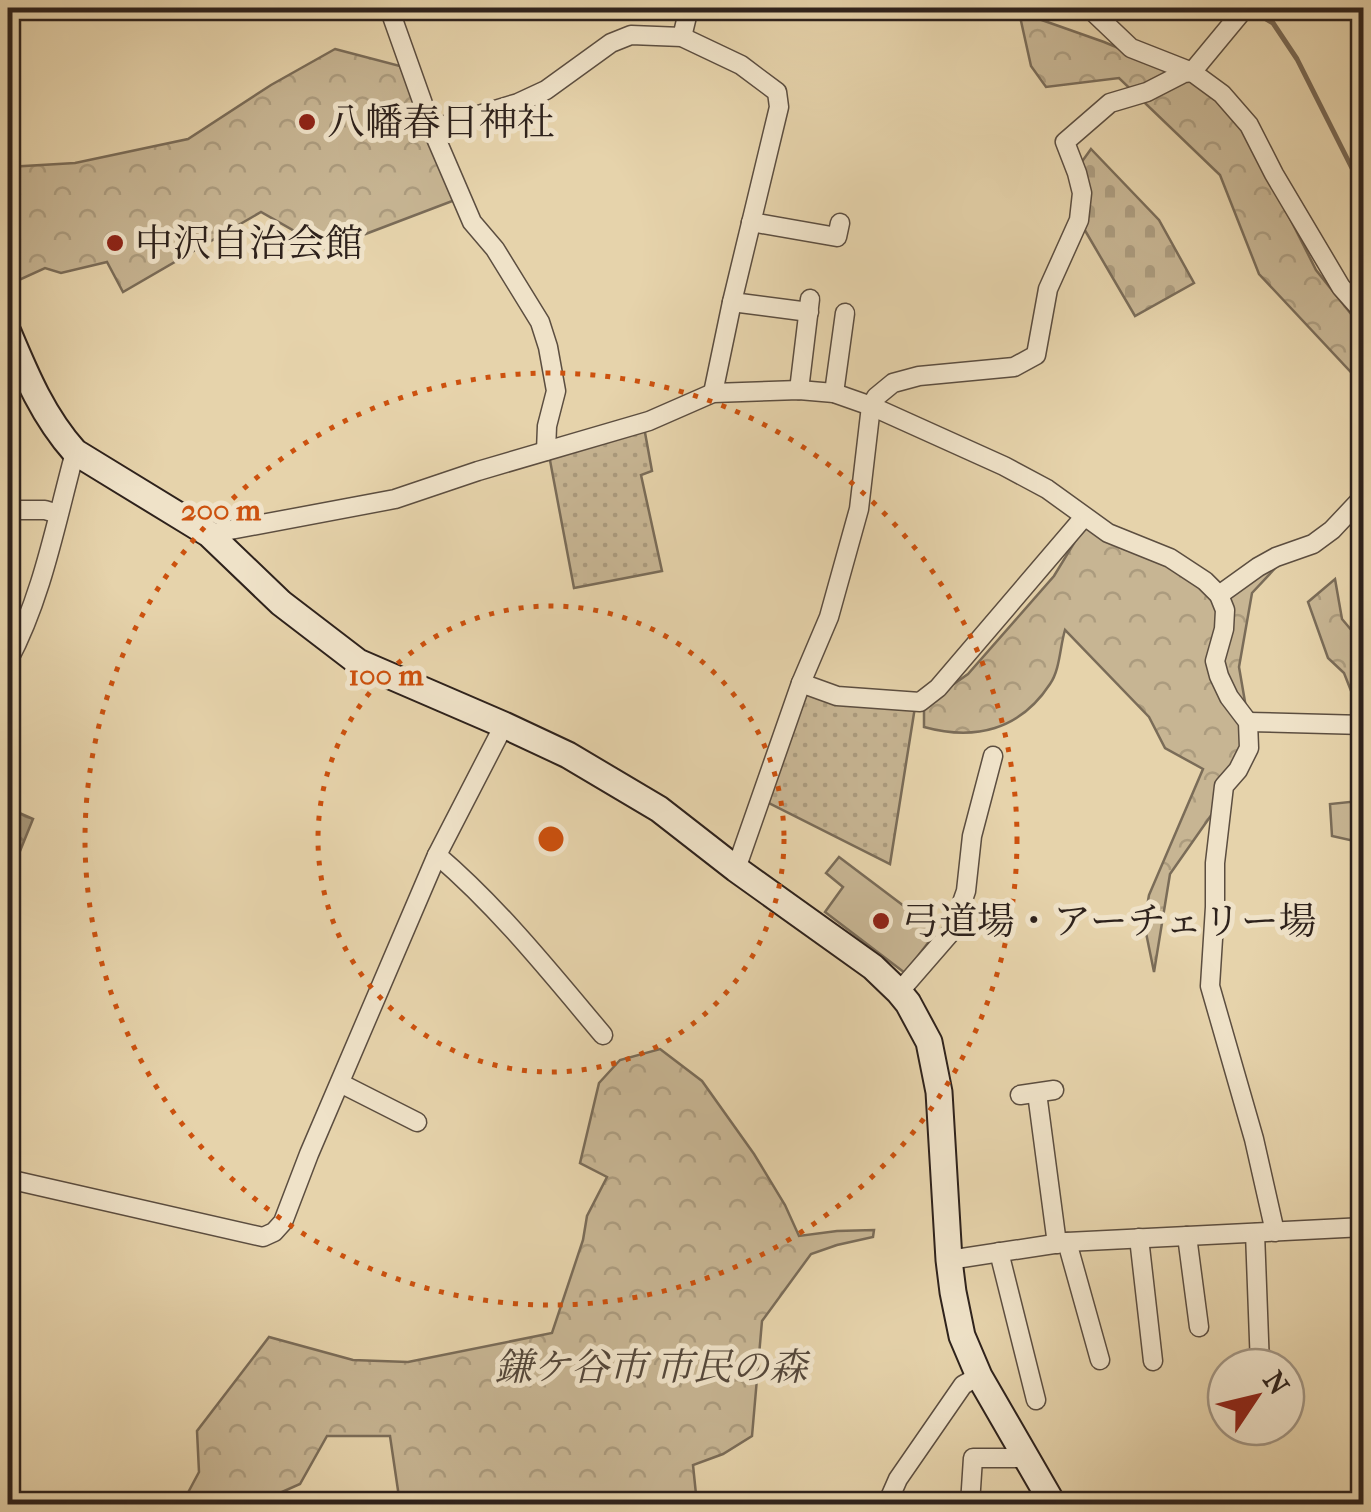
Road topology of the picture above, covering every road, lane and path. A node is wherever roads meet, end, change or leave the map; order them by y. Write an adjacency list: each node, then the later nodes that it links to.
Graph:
1 (389, 8): 7 (street)
2 (690, 8): 5 (street)
3 (1089, 8): 6 (street)
4 (1241, 12): 6 (street)
5 (682, 37): 7 (street); 8 (street)
6 (1192, 72): 12 (street); 17 (street)
7 (432, 130): 18 (street)
8 (751, 222): 9 (street); 10 (street)
9 (840, 223)
10 (732, 302): 14 (street); 15 (street)
11 (845, 313): 16 (street)
12 (1364, 313)
13 (8, 332): 19 (street)
14 (799, 390): 15 (street); 16 (street)
15 (713, 393): 18 (street)
16 (834, 394): 17 (street)
17 (871, 406): 23 (street); 27 (street)
18 (546, 451): 24 (street)
19 (76, 452): 22 (street); 24 (street)
20 (1364, 496): 25 (street)
21 (8, 510): 22 (street)
22 (58, 514): 26 (street)
23 (1084, 517): 25 (street); 27 (street)
24 (209, 534): 29 (street)
25 (1219, 595): 28 (street)
26 (8, 662)
27 (801, 683): 33 (street)
28 (1248, 722): 30 (street); 41 (street)
29 (504, 725): 32 (street); 33 (street)
30 (1364, 726)
31 (993, 756): 34 (street)
32 (436, 855): 35 (street); 36 (street)
33 (736, 869): 34 (street)
34 (898, 992): 47 (street)
35 (603, 1035)
36 (340, 1084): 38 (street); 39 (street)
37 (1037, 1093): 45 (street)
38 (418, 1122)
39 (8, 1179)
40 (1364, 1227): 41 (street)
41 (1275, 1232): 42 (street)
42 (1254, 1233): 43 (street); 49 (street)
43 (1187, 1236): 44 (street); 48 (street)
44 (1139, 1238): 45 (street); 51 (street)
45 (1062, 1243): 46 (street); 50 (street)
46 (999, 1252): 47 (street); 53 (street)
47 (949, 1260): 52 (street)
48 (1200, 1327)
49 (1259, 1347)
50 (1100, 1360)
51 (1152, 1360)
52 (979, 1376): 54 (street); 55 (street)
53 (1036, 1400)
54 (1026, 1458): 56 (street); 57 (street)
55 (886, 1504)
56 (970, 1504)
57 (1053, 1504)

